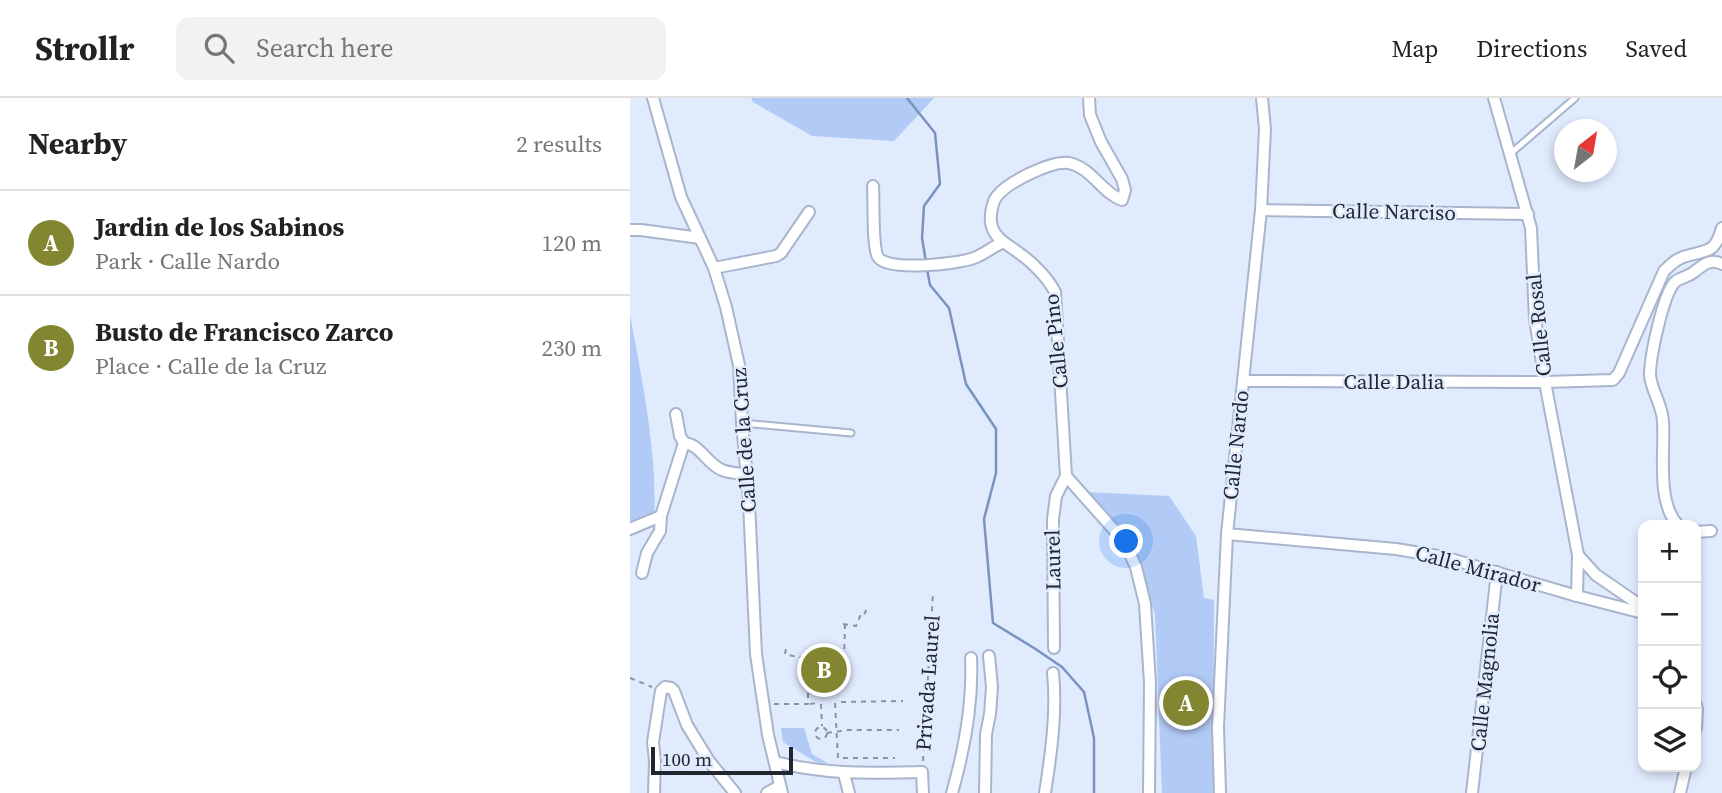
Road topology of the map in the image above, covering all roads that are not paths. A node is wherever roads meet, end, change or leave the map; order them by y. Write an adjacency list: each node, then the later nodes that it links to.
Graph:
1 (653, 98): 13 (street, Calle de la Cruz)
2 (1089, 98): 14 (street)
3 (1262, 98): 8 (street, Calle Nardo)
4 (1494, 98): 6 (street, Calle Rosal)
5 (1575, 98): 6 (lane)
6 (1510, 154): 10 (street, Calle Rosal)
7 (873, 186): 14 (street)
8 (1261, 210): 10 (street, Calle Narciso); 19 (street, Calle Nardo)
9 (809, 212): 17 (street)
10 (1528, 214): 20 (street, Calle Rosal)
11 (1722, 228): 15 (street)
12 (630, 230): 13 (street)
13 (700, 237): 17 (street, Calle de la Cruz)
14 (1003, 242): 26 (street, Calle Pino)
15 (1672, 263): 18 (street); 20 (street, Calle Dalia)
16 (1722, 264): 18 (street)
17 (714, 268): 22 (street, Calle de la Cruz)
18 (1681, 278): 28 (street)
19 (1243, 381): 20 (street, Calle Dalia); 32 (street, Calle Nardo)
20 (1545, 382): 33 (street, Calle Rosal)
21 (676, 414): 24 (street)
22 (742, 424): 23 (lane); 25 (street, Calle de la Cruz)
23 (852, 433)
24 (684, 443): 25 (street); 27 (street)
25 (746, 475): 43 (street, Calle de la Cruz)
26 (1066, 476): 39 (street, Laurel); 55 (street)
27 (661, 516): 29 (street); 35 (street)
28 (1673, 520)
29 (630, 529)
30 (1711, 531): 31 (street)
31 (1701, 532)
32 (1227, 534): 34 (street, Calle Mirador); 56 (street, Calle Nardo)
33 (1578, 555): 36 (street, Calle Rosal); 37 (street)
34 (1497, 572): 36 (street, Calle Mirador); 57 (street, Calle Magnolia)
35 (642, 573)
36 (1577, 596): 38 (street, Calle Mirador)
37 (1638, 606)
38 (1638, 611)
39 (1054, 648)
40 (989, 656): 53 (street)
41 (971, 658): 52 (street, Privada Laurel)
42 (1053, 673): 54 (street)
43 (775, 762): 44 (street); 46 (street, Calle de la Cruz)
44 (841, 770): 50 (street); 51 (street)
45 (1685, 772): 58 (street)
46 (781, 789): 49 (street)
47 (654, 793): 48 (street)
48 (734, 793)
49 (767, 793)
50 (849, 793)
51 (923, 793)
52 (952, 793)
53 (985, 793)
54 (1045, 793)
55 (1149, 793)
56 (1220, 793)
57 (1472, 793)
58 (1680, 793)

